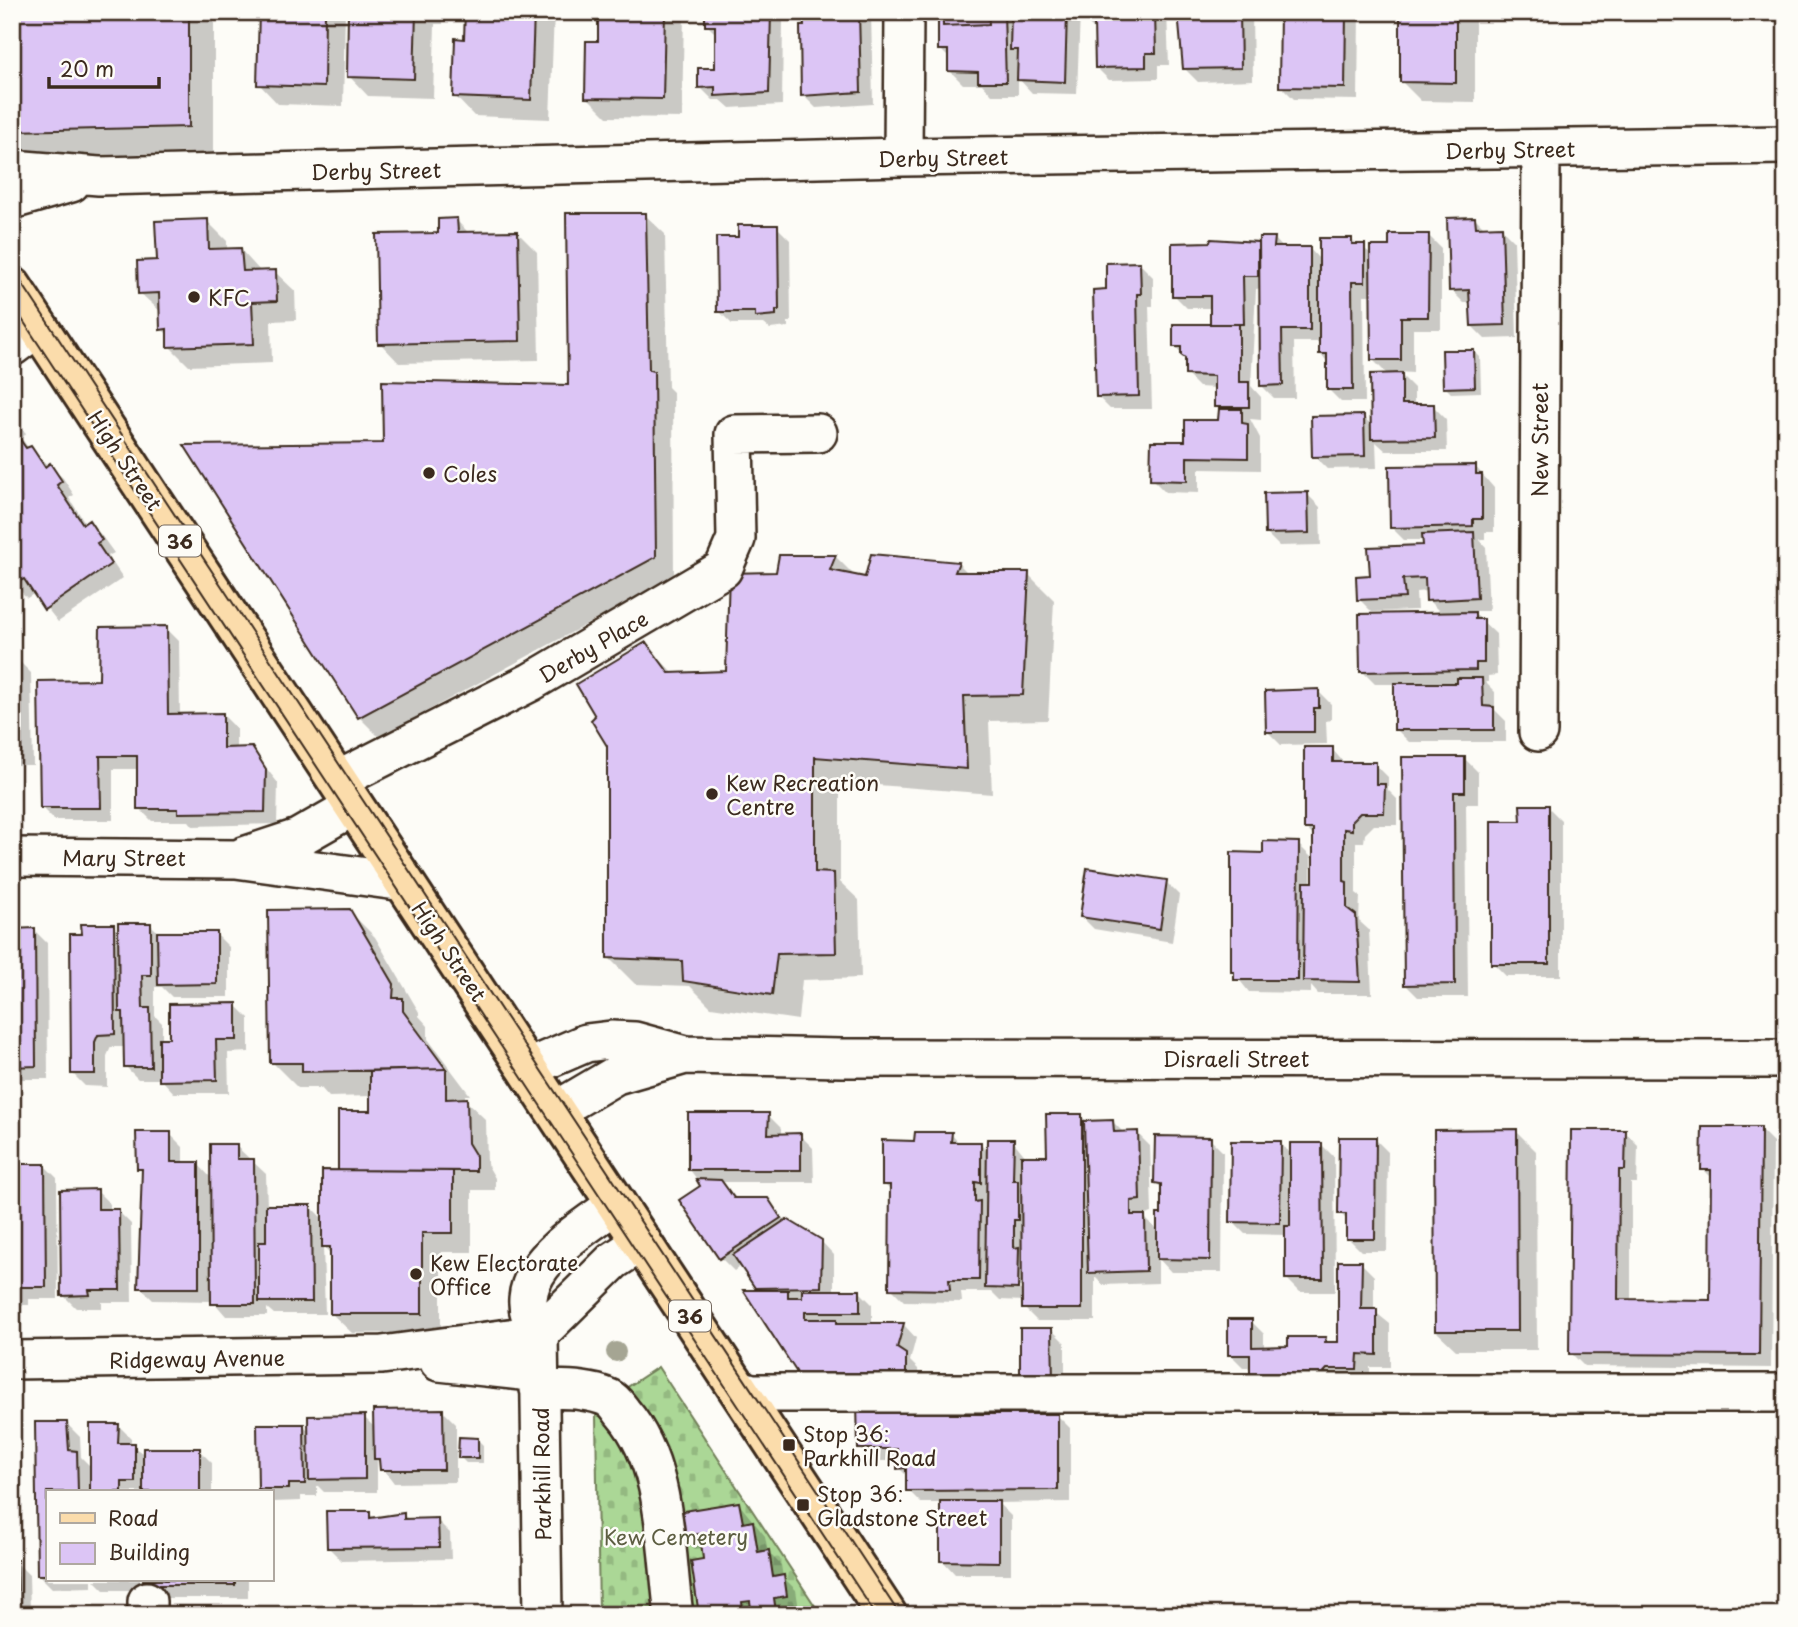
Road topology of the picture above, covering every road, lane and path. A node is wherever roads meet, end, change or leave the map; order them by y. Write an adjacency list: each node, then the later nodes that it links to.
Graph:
1 (904, 12): 4 (street)
2 (1786, 145): 3 (street, Derby Street)
3 (1541, 149): 4 (street, Derby Street); 11 (street, New Street)
4 (903, 157): 6 (street, Derby Street)
5 (12, 169): 6 (street, Derby Street)
6 (100, 176): 7 (street, Derby Street)
7 (12, 200)
8 (12, 287): 9 (main road, High Street / 36)
9 (26, 337): 12 (main road, High Street / 36)
10 (818, 433): 12 (street, Derby Place)
11 (1538, 732)
12 (346, 793): 14 (street, Mary Street); 15 (main road, High Street / 36)
13 (12, 857): 14 (street, Mary Street)
14 (236, 859): 15 (street, Mary Street)
15 (404, 882): 18 (main road, High Street / 36)
16 (686, 1055): 17 (street, Disraeli Street); 18 (street, Disraeli Street); 19 (street, Disraeli Street)
17 (1786, 1059)
18 (528, 1068): 19 (main road, High Street / 36)
19 (555, 1111): 20 (main road, High Street / 36)
20 (616, 1204): 21 (main road, High Street / 36); 22 (street, Parkhill Road)
21 (642, 1242): 22 (street); 26 (main road, High Street / 36)
22 (538, 1334): 23 (street, Ridgeway Avenue); 25 (street, Parkhill Road)
23 (382, 1356): 24 (street, Ridgeway Avenue); 25 (street, Ridgeway Avenue)
24 (12, 1360)
25 (539, 1381): 28 (street, Parkhill Road); 29 (street, Ridgeway Avenue)
26 (739, 1389): 27 (street); 30 (main road, High Street / 36)
27 (1786, 1393)
28 (543, 1615)
29 (674, 1615)
30 (887, 1615)

